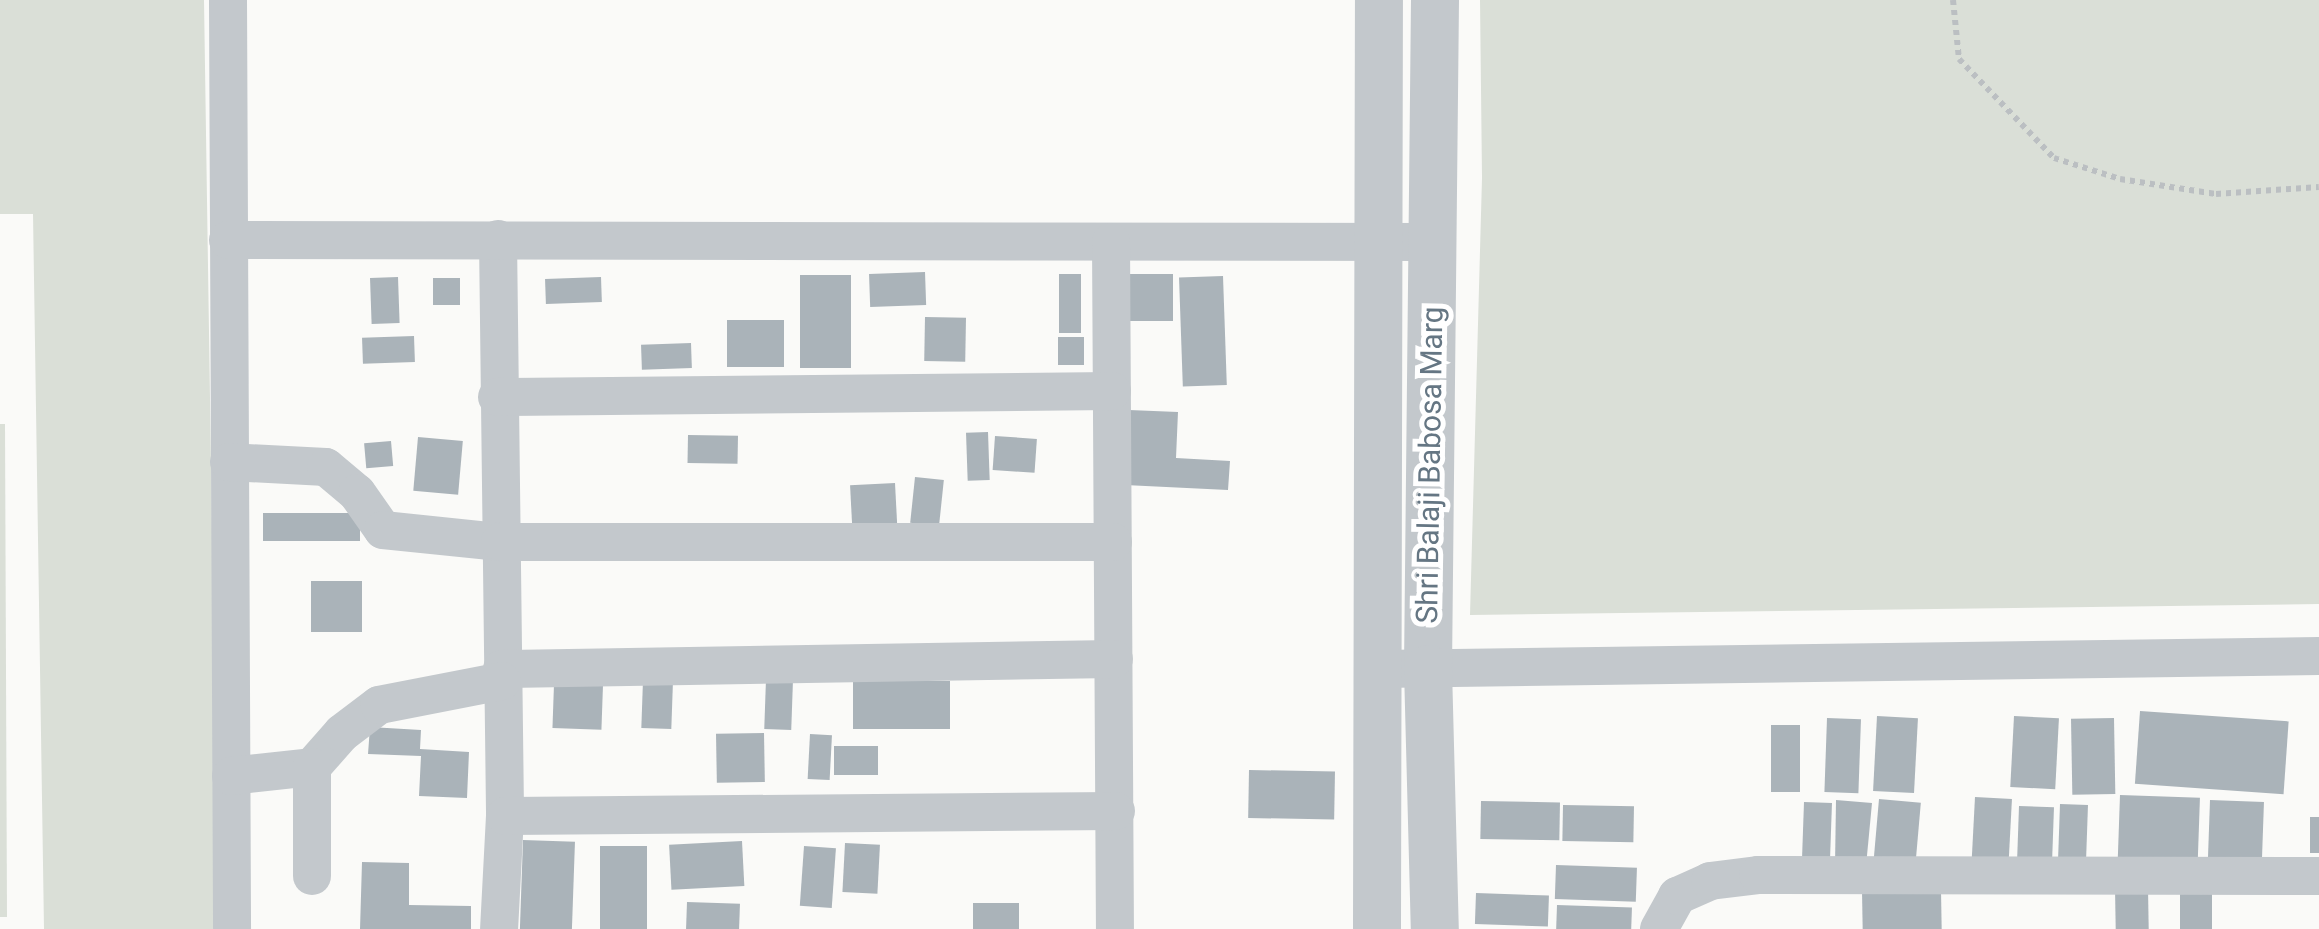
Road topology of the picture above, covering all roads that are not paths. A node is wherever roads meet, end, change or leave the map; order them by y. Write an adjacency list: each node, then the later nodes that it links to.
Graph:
1 (228, 0): 5 (street)
2 (1379, 0): 7 (street, Shri Balaji Babosa Marg)
3 (1435, 0): 8 (street, Shri Balaji Babosa Marg)
4 (498, 239): 5 (street); 6 (street); 10 (street)
5 (228, 240): 11 (street)
6 (1111, 242): 7 (street); 9 (street)
7 (1380, 242): 8 (street); 16 (street, Shri Balaji Babosa Marg)
8 (1433, 242): 17 (street, Shri Balaji Babosa Marg)
9 (1112, 392): 10 (street); 13 (street)
10 (497, 397): 12 (street)
11 (229, 462): 12 (street); 20 (street)
12 (500, 542): 13 (street); 18 (street)
13 (1113, 542): 15 (street)
14 (2319, 656): 17 (street)
15 (1114, 659): 18 (street); 21 (street)
16 (1380, 668): 17 (street); 28 (street, Shri Balaji Babosa Marg)
17 (1428, 669): 29 (street, Shri Balaji Babosa Marg)
18 (502, 675): 19 (street); 22 (street)
19 (312, 767): 20 (street); 23 (street)
20 (231, 776): 25 (street)
21 (1116, 811): 22 (street); 27 (street)
22 (505, 816): 26 (street)
23 (312, 876)
24 (2319, 876): 30 (street)
25 (232, 929)
26 (499, 929)
27 (1115, 929)
28 (1377, 929)
29 (1435, 929)
30 (1659, 929)

